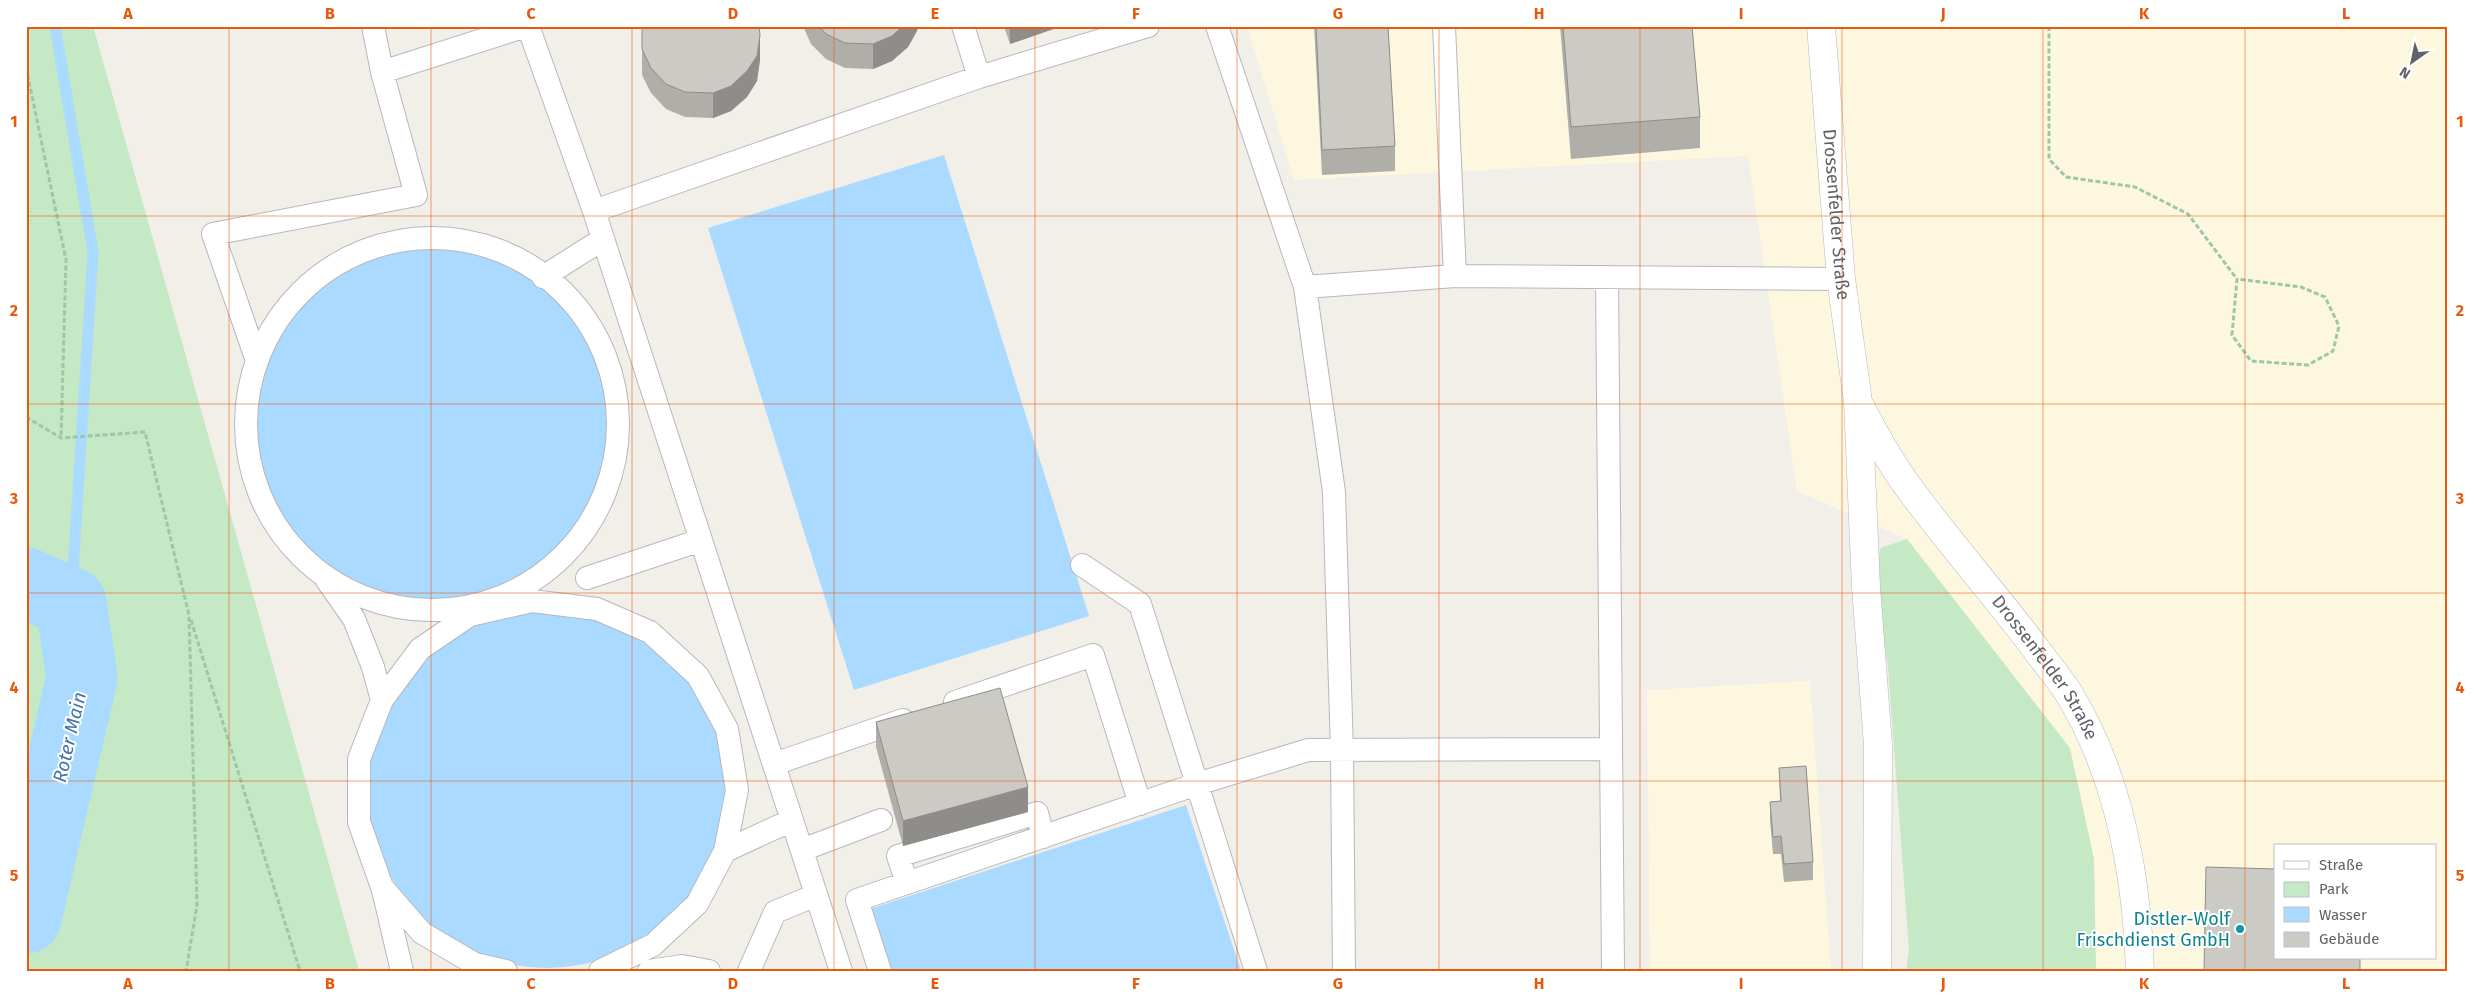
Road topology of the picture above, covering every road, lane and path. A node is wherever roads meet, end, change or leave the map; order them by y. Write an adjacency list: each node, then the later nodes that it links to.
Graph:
1 (373, 26): 10 (lane)
2 (527, 26): 10 (lane); 12 (lane)
3 (963, 26): 11 (lane)
4 (1148, 26): 11 (lane)
5 (1217, 26): 19 (lane)
6 (1444, 26): 14 (lane)
7 (1820, 26): 17 (street, Drossenfelder Straße)
8 (2048, 26): 18 (path)
9 (26, 67): 25 (path)
10 (382, 72): 20 (lane)
11 (979, 77): 12 (lane)
12 (594, 211): 13 (lane)
13 (603, 239): 15 (lane); 21 (lane)
14 (1455, 276): 16 (lane); 19 (lane)
15 (543, 277): 20 (lane); 22 (lane)
16 (1607, 277): 17 (lane); 38 (lane)
17 (1841, 279): 23 (street, Drossenfelder Straße)
18 (2237, 279): 18 (path)
19 (1306, 287): 39 (lane)
20 (256, 358): 29 (lane)
21 (650, 386): 22 (lane); 26 (lane)
22 (617, 397): 27 (lane)
23 (1858, 402): 63 (street, Drossenfelder Straße); 64 (street, Drossenfelder Straße)
24 (26, 417): 25 (path)
25 (61, 438): 33 (path)
26 (701, 540): 30 (lane); 36 (lane)
27 (575, 541): 30 (lane); 32 (lane)
28 (1082, 565): 41 (lane)
29 (326, 578): 32 (lane); 35 (lane)
30 (587, 578): 31 (lane)
31 (597, 609): 34 (lane); 37 (lane)
32 (444, 611): 34 (lane)
33 (189, 615): 50 (path); 51 (path)
34 (470, 616): 35 (lane)
35 (382, 700): 47 (lane)
36 (759, 718): 37 (lane); 40 (lane)
37 (727, 729): 46 (lane)
38 (1611, 750): 39 (lane); 62 (lane)
39 (1342, 751): 41 (lane); 61 (lane)
40 (774, 764): 42 (lane); 43 (lane)
41 (1197, 784): 42 (lane); 60 (lane)
42 (1140, 804): 48 (lane)
43 (792, 820): 45 (lane); 46 (lane)
44 (881, 820): 45 (lane)
45 (802, 850): 49 (lane)
46 (725, 851): 54 (lane)
47 (382, 886): 52 (lane); 53 (lane)
48 (857, 900): 49 (lane); 59 (lane)
49 (819, 903): 57 (lane); 58 (lane)
50 (186, 971)
51 (300, 971)
52 (402, 971)
53 (506, 971)
54 (600, 971)
55 (649, 971): 56 (lane)
56 (709, 971)
57 (748, 971)
58 (841, 971)
59 (880, 971)
60 (1256, 971)
61 (1344, 971)
62 (1613, 971)
63 (1877, 971)
64 (2140, 971)

